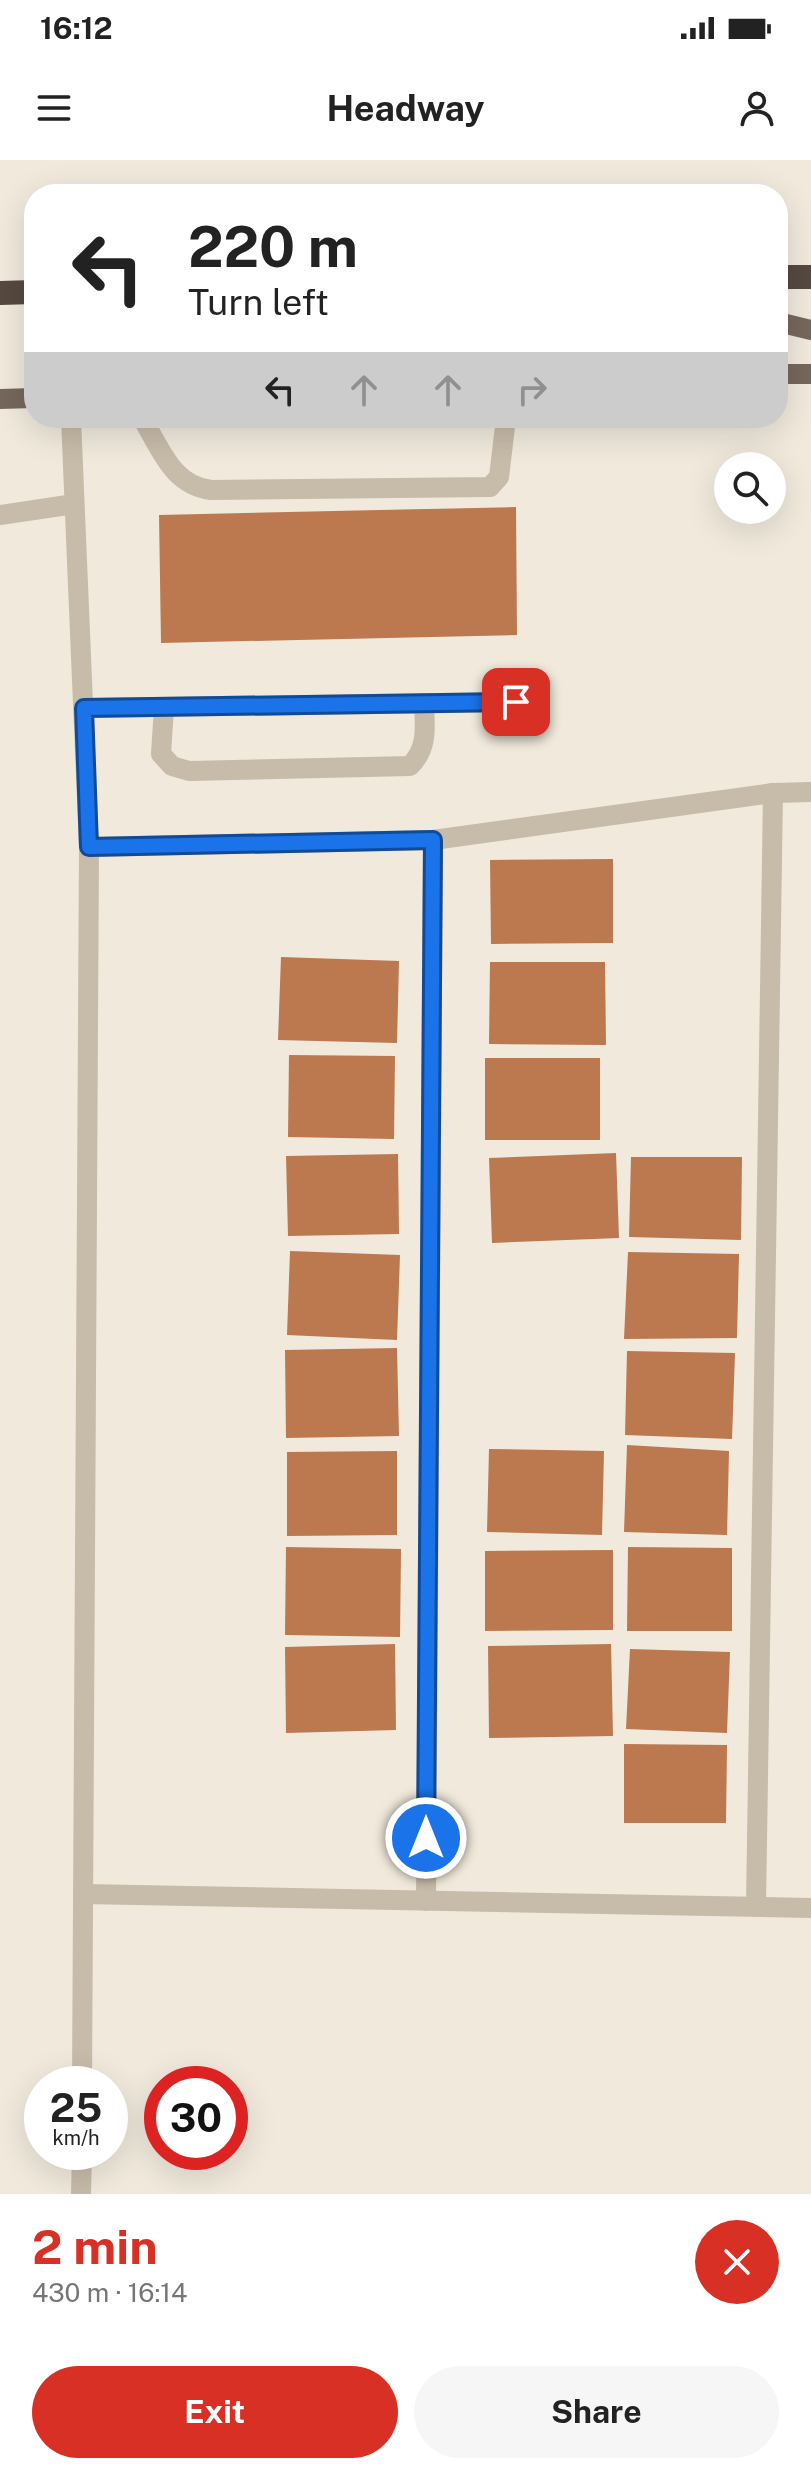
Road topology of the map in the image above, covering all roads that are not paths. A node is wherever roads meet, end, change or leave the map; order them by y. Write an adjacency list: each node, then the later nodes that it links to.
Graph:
1 (788, 277): 2 (highway)
2 (811, 277)
3 (24, 292): 4 (highway)
4 (0, 293)
5 (788, 324): 6 (main road)
6 (811, 330)
7 (788, 374): 8 (main road)
8 (811, 374)
9 (24, 398): 10 (main road)
10 (0, 399)
11 (71, 428): 14 (street)
12 (148, 428): 13 (street)
13 (505, 428)
14 (74, 504): 15 (street); 19 (street)
15 (0, 515)
16 (516, 702): 17 (street)
17 (424, 703): 18 (street); 18 (street)
18 (164, 707): 19 (street)
19 (84, 708): 23 (street)
20 (811, 792): 21 (street)
21 (773, 793): 22 (street); 26 (street)
22 (433, 840): 23 (street); 25 (street)
23 (89, 847): 24 (street)
24 (83, 1894): 25 (street); 28 (street)
25 (426, 1901): 26 (street)
26 (756, 1907): 27 (street)
27 (811, 1908)
28 (82, 2066)
29 (82, 2170): 30 (street)
30 (81, 2194)

